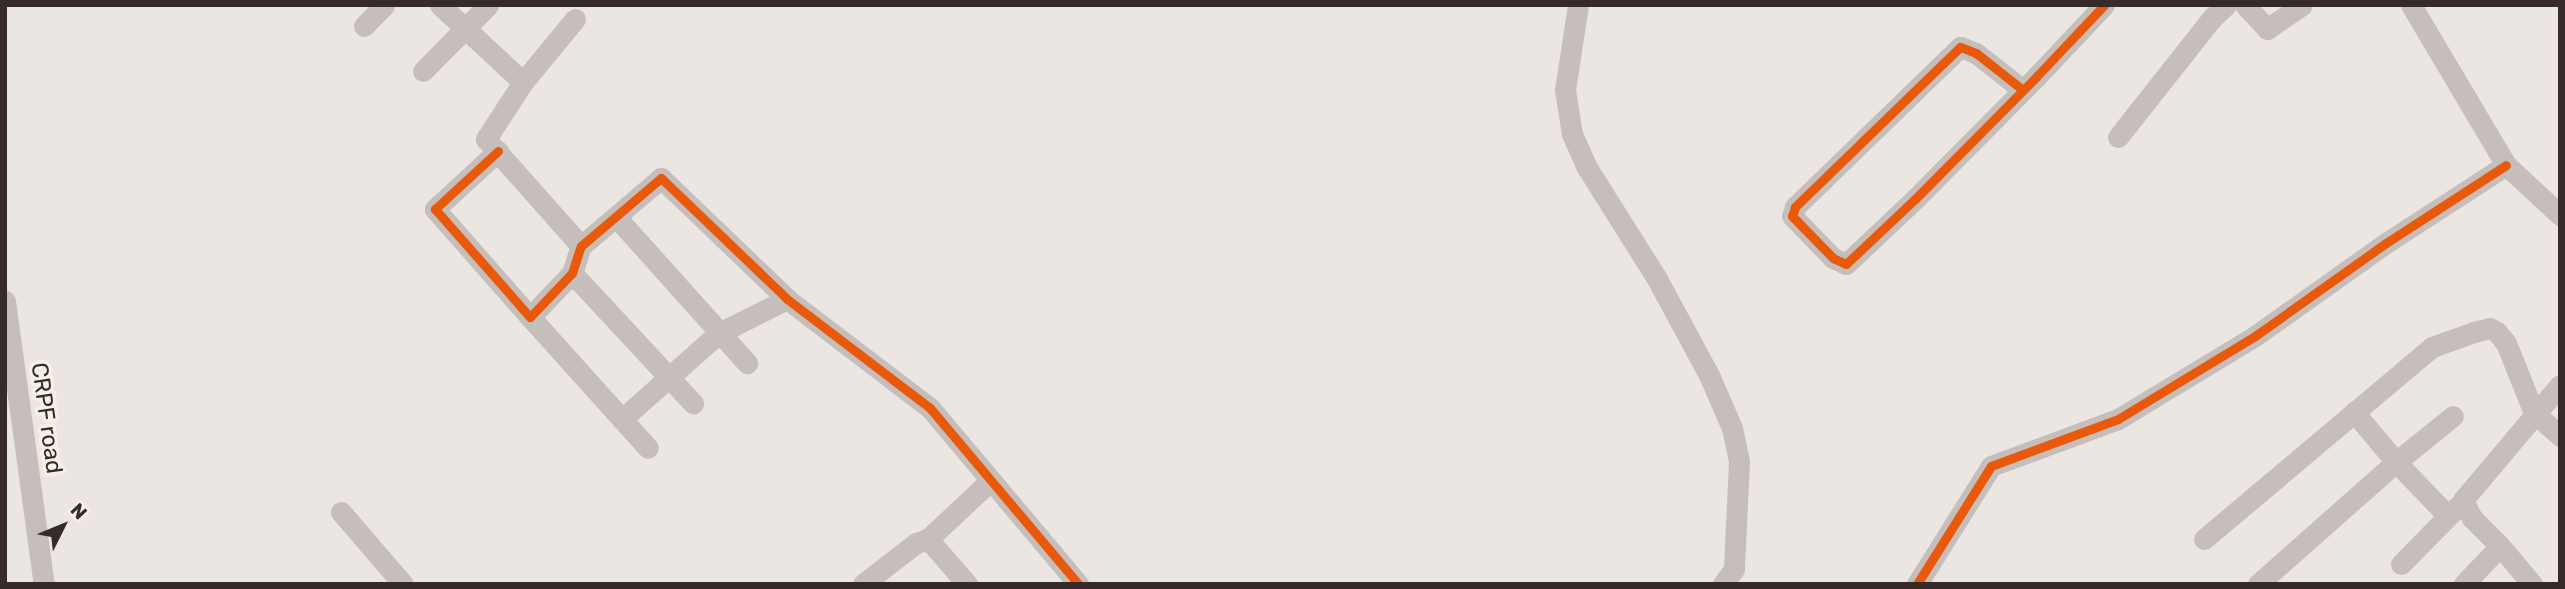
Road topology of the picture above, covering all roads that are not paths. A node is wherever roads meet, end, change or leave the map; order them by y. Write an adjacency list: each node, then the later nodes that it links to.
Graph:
1 (384, 5): 11 (street)
2 (440, 5): 12 (street)
3 (488, 5): 12 (street)
4 (1578, 5): 52 (street)
5 (2104, 5): 15 (street)
6 (2226, 5): 16 (street)
7 (2245, 5): 8 (street)
8 (2302, 5)
9 (2411, 5): 18 (street)
10 (575, 19): 14 (street)
11 (364, 26)
12 (465, 29): 13 (street); 14 (street)
13 (423, 71)
14 (523, 82): 17 (street)
15 (2023, 90): 15 (street)
16 (2118, 137)
17 (498, 151): 21 (street); 25 (street)
18 (2506, 165): 19 (street); 53 (street)
19 (2560, 215)
20 (617, 218): 21 (street); 23 (street); 26 (street)
21 (581, 246): 22 (street)
22 (572, 273): 25 (street); 28 (street)
23 (787, 299): 26 (street); 39 (street)
24 (5, 301): 30 (street, CRPF road)
25 (530, 317): 35 (street)
26 (719, 333): 27 (street); 28 (street)
27 (747, 363)
28 (669, 377): 31 (street); 35 (street)
29 (2560, 386): 33 (street)
30 (11, 389): 47 (street, CRPF road)
31 (693, 403)
32 (2354, 412): 33 (street); 38 (street); 44 (street)
33 (2535, 413): 36 (street); 40 (street)
34 (2454, 416): 38 (street)
35 (622, 419): 37 (street)
36 (2560, 436)
37 (648, 448)
38 (2396, 461): 42 (street); 54 (street)
39 (991, 480): 43 (street); 51 (street)
40 (2463, 500): 42 (street); 45 (street)
41 (341, 512): 48 (street)
42 (2448, 516): 46 (street)
43 (928, 539): 49 (street); 50 (street)
44 (2204, 539)
45 (2500, 546): 55 (street); 56 (street)
46 (2401, 564)
47 (44, 584)
48 (403, 584)
49 (863, 584)
50 (967, 584)
51 (1078, 584)
52 (1723, 584)
53 (1917, 584)
54 (2258, 584)
55 (2463, 584)
56 (2532, 584)

